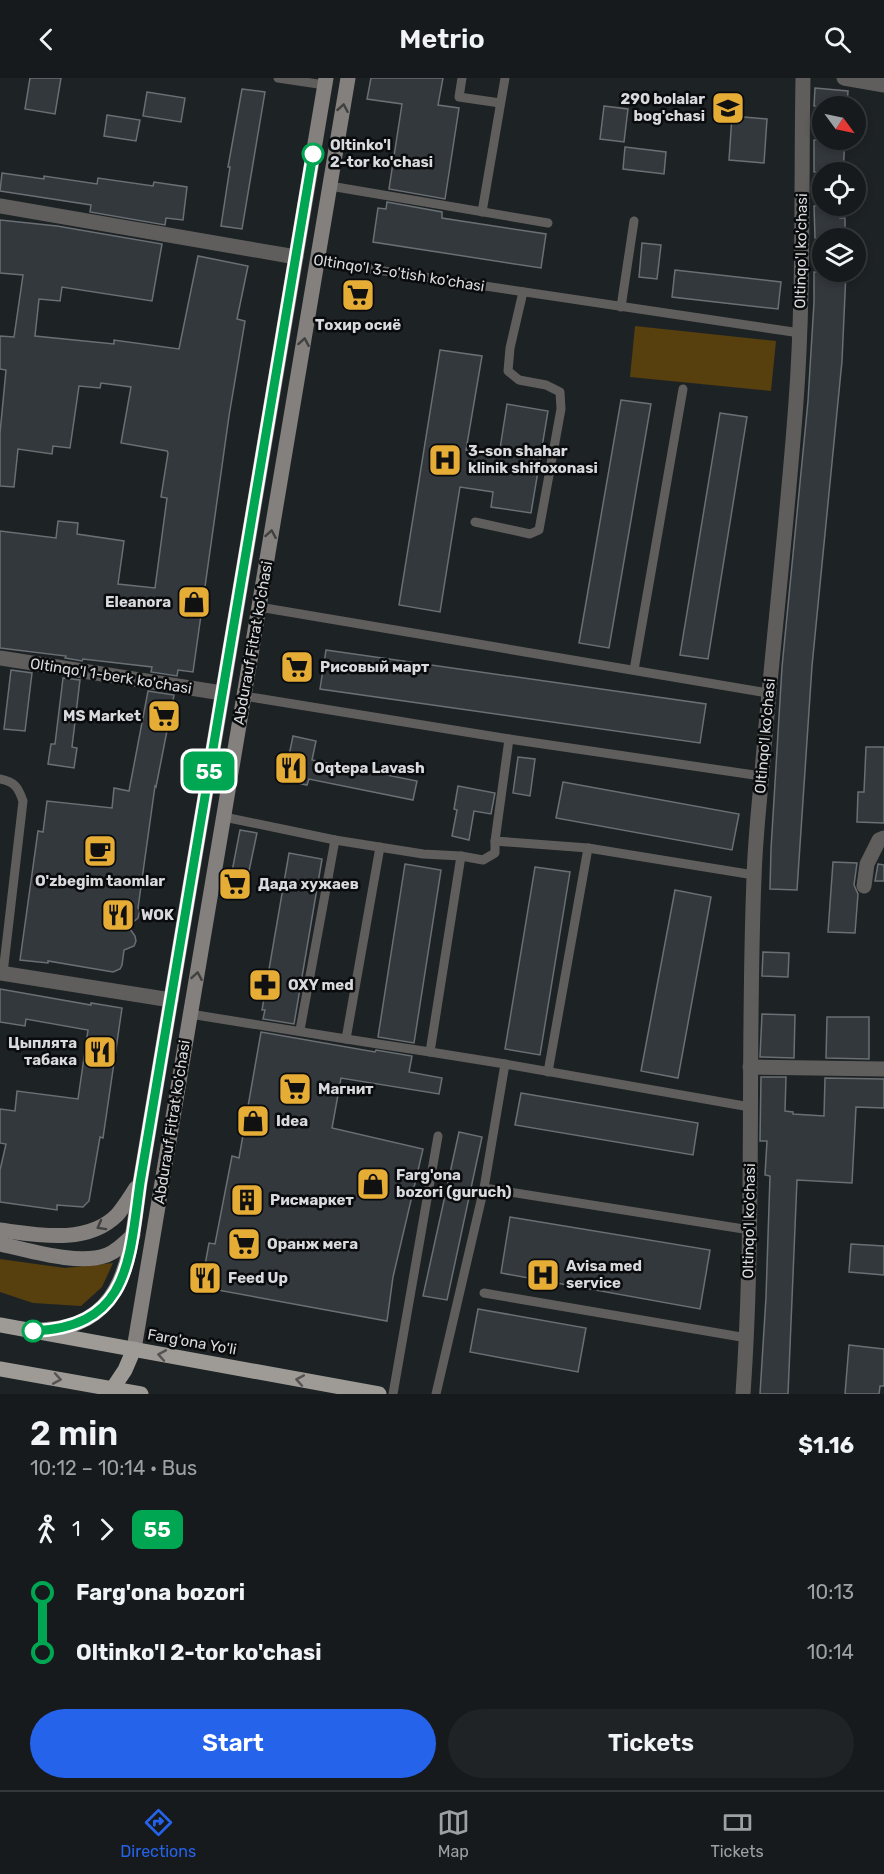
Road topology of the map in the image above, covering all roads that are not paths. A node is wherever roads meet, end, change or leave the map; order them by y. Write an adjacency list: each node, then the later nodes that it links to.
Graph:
1 (278, 78): 7 (lane)
2 (348, 78): 10 (main road, Abdurauf Fitrat ko'chasi, one-way to 2)
3 (462, 78): 9 (lane)
4 (505, 78): 9 (lane)
5 (803, 78): 19 (street, Oltinqo'l ko'chasi)
6 (844, 78): 8 (street)
7 (325, 82): 15 (main road, Abdurauf Fitrat ko'chasi)
8 (884, 85)
9 (500, 104): 12 (lane)
10 (330, 186): 12 (lane); 16 (main road, Abdurauf Fitrat ko'chasi)
11 (0, 206): 15 (street, Oltinqo'l 3-o'tish ko'chasi)
12 (482, 212): 14 (lane)
13 (634, 221): 18 (lane)
14 (548, 223)
15 (296, 256): 16 (main road, Oltinqo'l 3-o'tish ko'chasi); 25 (main road, Abdurauf Fitrat ko'chasi)
16 (317, 261): 17 (lane, Oltinqo'l 3-o'tish ko'chasi); 22 (main road, Abdurauf Fitrat ko'chasi, one-way to 16)
17 (523, 292): 18 (lane, Oltinqo'l 3-o'tish ko'chasi); 21 (lane)
18 (621, 307): 19 (lane, Oltinqo'l 3-o'tish ko'chasi)
19 (800, 333): 26 (street, Oltinqo'l ko'chasi)
20 (683, 389): 24 (lane)
21 (475, 522)
22 (259, 607): 24 (lane); 27 (main road, Abdurauf Fitrat ko'chasi)
23 (0, 658): 25 (street, Oltinqo'l 1-berk ko'chasi)
24 (634, 670): 26 (lane)
25 (222, 693): 27 (main road); 41 (main road, Abdurauf Fitrat ko'chasi)
26 (768, 693): 29 (street, Oltinqo'l ko'chasi)
27 (244, 696): 28 (lane); 31 (main road, Abdurauf Fitrat ko'chasi)
28 (509, 739): 29 (lane); 34 (lane)
29 (761, 776): 38 (street, Oltinqo'l ko'chasi)
30 (0, 779): 40 (lane)
31 (224, 817): 33 (lane); 42 (main road, Abdurauf Fitrat ko'chasi, one-way to 31)
32 (884, 838): 39 (street)
33 (335, 840): 35 (lane); 43 (lane)
34 (495, 841): 36 (lane); 37 (lane)
35 (380, 847): 37 (lane); 44 (lane)
36 (588, 848): 38 (lane); 49 (lane)
37 (461, 856): 45 (lane)
38 (754, 875): 47 (street, Oltinqo'l ko'chasi)
39 (864, 886)
40 (2, 973): 41 (street)
41 (171, 1000): 42 (main road); 52 (main road, Abdurauf Fitrat ko'chasi)
42 (191, 1008): 43 (lane); 54 (main road, Abdurauf Fitrat ko'chasi)
43 (300, 1030): 44 (lane)
44 (346, 1039): 45 (lane)
45 (430, 1052): 46 (lane)
46 (505, 1064): 49 (lane); 53 (lane)
47 (750, 1067): 48 (street); 50 (street, Oltinqo'l ko'chasi)
48 (884, 1069)
49 (548, 1072): 50 (lane)
50 (750, 1107): 56 (street, Oltinqo'l ko'chasi)
51 (438, 1136): 68 (lane)
52 (140, 1183): 55 (main road, one-way to 55); 57 (main road, Abdurauf Fitrat ko'chasi)
53 (484, 1188): 56 (lane); 69 (lane)
54 (159, 1199): 57 (main road); 63 (main road, Abdurauf Fitrat ko'chasi)
55 (0, 1230)
56 (750, 1230): 62 (street, Oltinqo'l ko'chasi)
57 (132, 1236): 58 (main road); 61 (main road, Abdurauf Fitrat ko'chasi)
58 (0, 1244)
59 (484, 1293): 62 (lane)
60 (3, 1324): 61 (main road, Farg'ona Yo'li)
61 (33, 1331): 63 (main road, Farg'ona Yo'li)
62 (747, 1338): 70 (street, Oltinqo'l ko'chasi)
63 (134, 1349): 65 (main road); 67 (main road, Farg'ona Yo'li, one-way to 63)
64 (0, 1369): 65 (main road, one-way to 65)
65 (111, 1391): 66 (main road)
66 (141, 1394)
67 (379, 1394)
68 (393, 1394)
69 (436, 1394)
70 (743, 1394)

